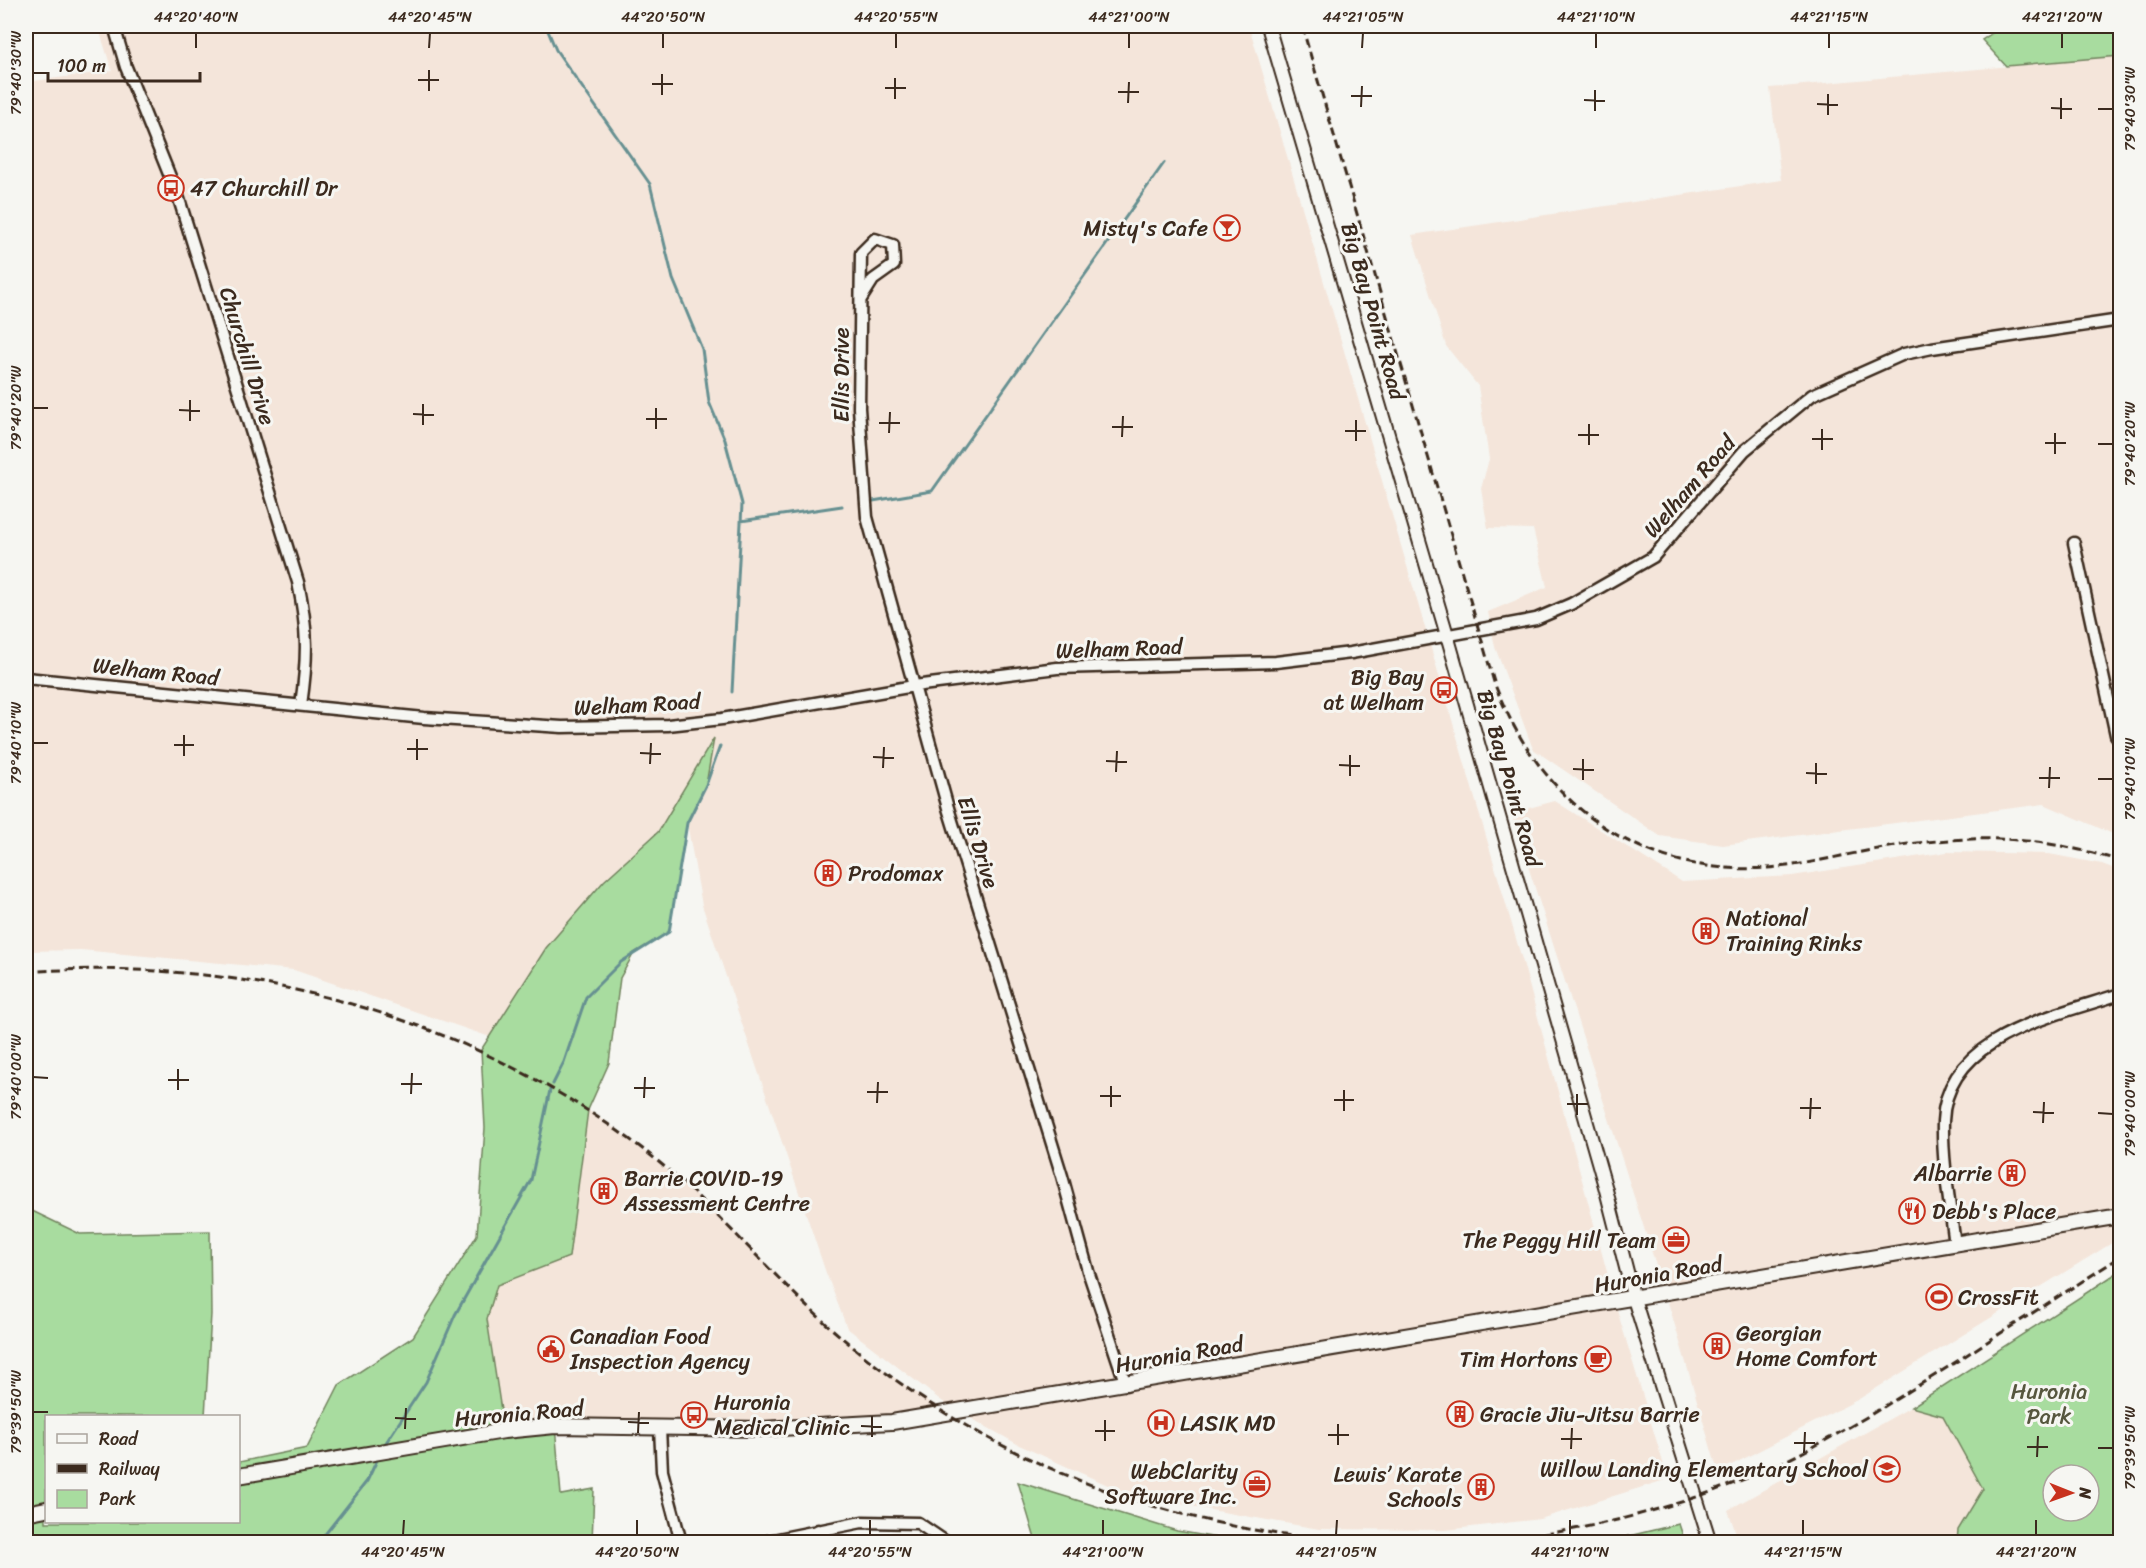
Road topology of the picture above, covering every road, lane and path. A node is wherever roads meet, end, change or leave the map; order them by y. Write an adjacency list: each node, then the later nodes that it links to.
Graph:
1 (114, 26): 9 (street, Churchill Drive)
2 (1268, 26): 6 (street, Big Bay Point Road)
3 (861, 299): 3 (street, Ellis Drive); 8 (street, Ellis Drive)
4 (2121, 320): 6 (street, Welham Road)
5 (2074, 543): 10 (street)
6 (1447, 635): 8 (street, Welham Road); 14 (street, Big Bay Point Road)
7 (26, 678): 9 (street, Welham Road)
8 (914, 686): 9 (street, Welham Road); 15 (street, Ellis Drive)
9 (301, 705)
10 (2121, 740)
11 (2121, 994): 13 (street)
12 (2121, 1216): 13 (main road, Huronia Road)
13 (1955, 1245): 14 (main road, Huronia Road)
14 (1634, 1299): 15 (main road, Huronia Road); 25 (street, Big Bay Point Road)
15 (1126, 1384): 16 (main road, Huronia Road)
16 (660, 1428): 17 (main road, Huronia Road); 21 (street)
17 (240, 1476)
18 (45, 1509): 19 (main road)
19 (26, 1513)
20 (818, 1530): 22 (street); 23 (street); 24 (street)
21 (681, 1542)
22 (763, 1542)
23 (824, 1542)
24 (946, 1542)
25 (1710, 1542)

